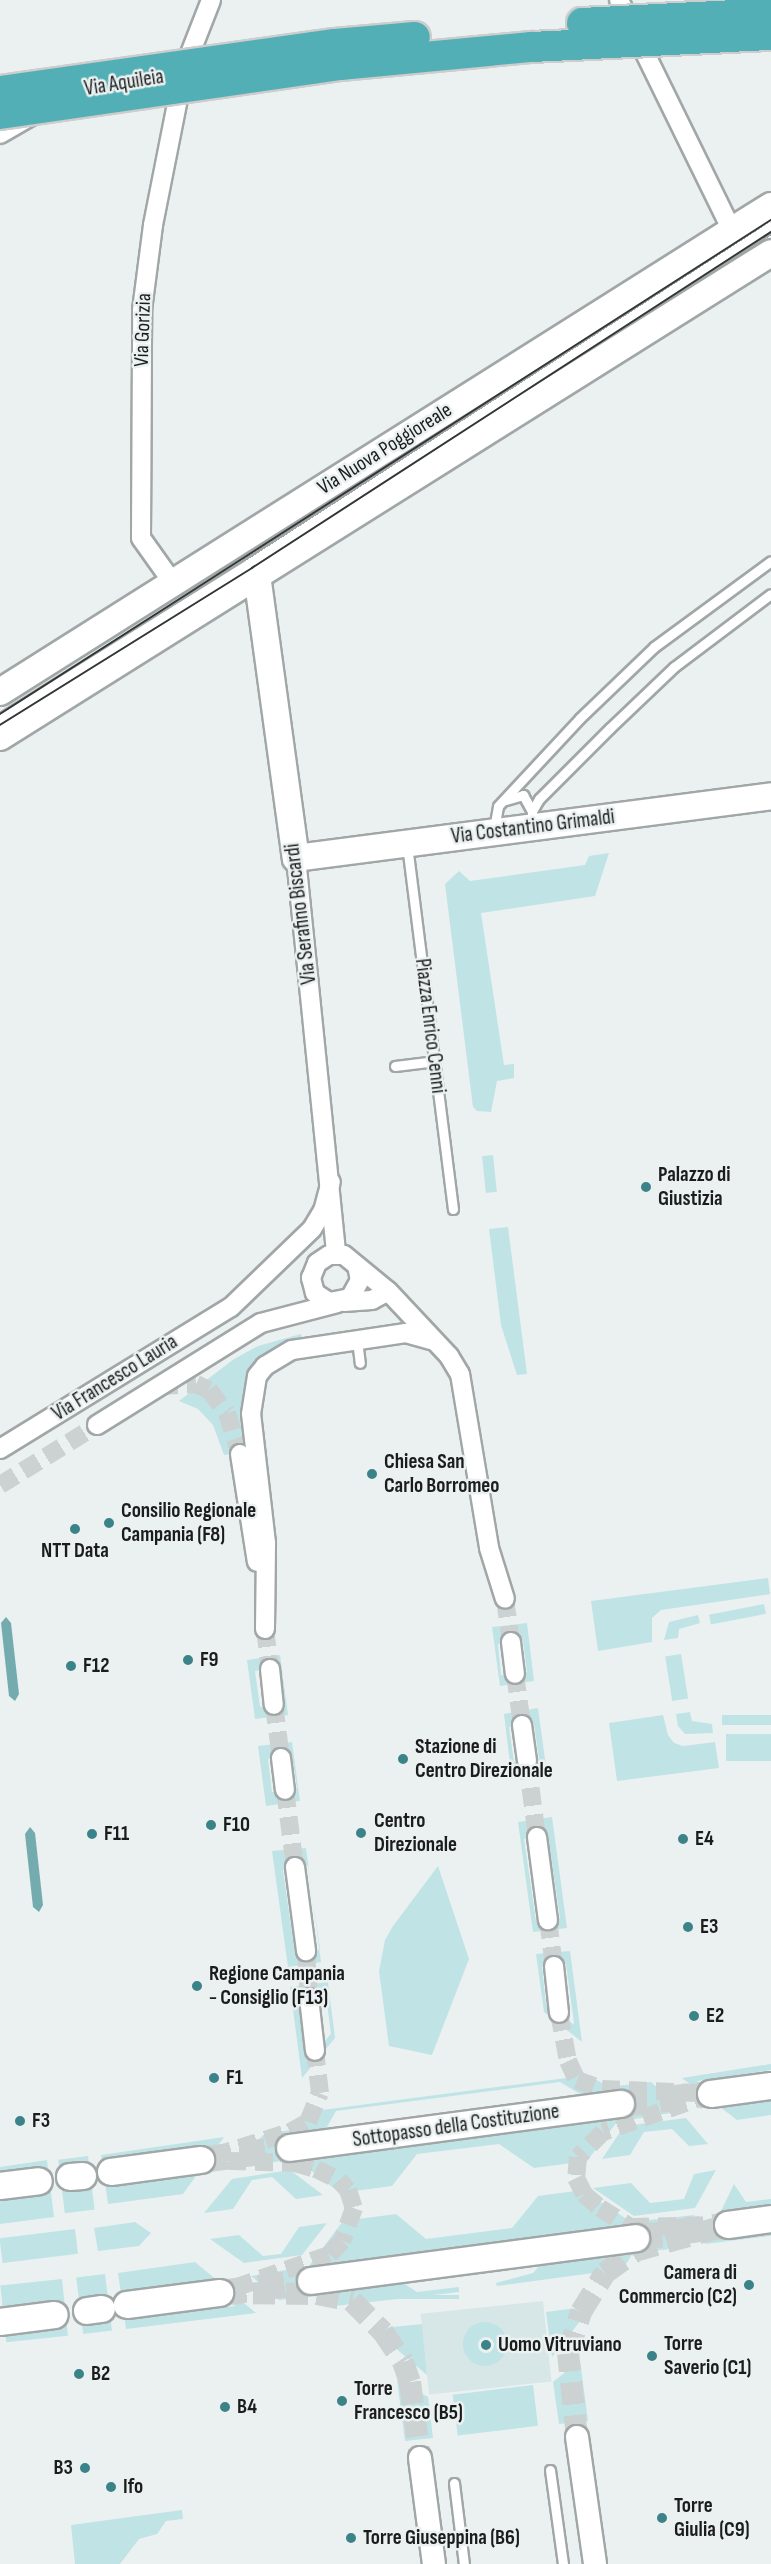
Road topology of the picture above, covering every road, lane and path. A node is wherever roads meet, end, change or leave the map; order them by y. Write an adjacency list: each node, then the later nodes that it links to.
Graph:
1 (211, 0): 5 (street, Via Aquileia)
2 (619, 0): 11 (street)
3 (771, 13): 6 (highway, bridge)
4 (771, 34): 7 (highway, bridge)
5 (184, 69): 8 (street, Via Aquileia); 15 (street, Via Gorizia)
6 (0, 91)
7 (0, 114)
8 (0, 134)
9 (771, 206): 11 (main road, Via Nuova Poggioreale)
10 (771, 226): 13 (lane)
11 (732, 231): 13 (main road, Via Nuova Poggioreale)
12 (771, 253): 13 (main road, Via Nuova Poggioreale)
13 (246, 561): 15 (main road, Via Nuova Poggioreale); 18 (lane); 19 (main road, Via Nuova Poggioreale); 25 (main road, Via Serafino Biscardi)
14 (771, 561): 21 (lane)
15 (173, 583): 17 (main road, Via Nuova Poggioreale)
16 (771, 594): 22 (lane)
17 (0, 692)
18 (0, 719)
19 (0, 737)
20 (771, 796): 22 (main road, Via Costantino Grimaldi)
21 (498, 806): 22 (lane); 23 (lane)
22 (532, 819): 23 (main road, Via Costantino Grimaldi)
23 (495, 832): 24 (main road, Via Costantino Grimaldi)
24 (407, 843): 25 (main road, Via Costantino Grimaldi); 26 (lane, Piazza Enrico Cenni)
25 (296, 858): 28 (street, Via Serafino Biscardi)
26 (434, 1061): 27 (lane); 29 (lane, Piazza Enrico Cenni)
27 (395, 1066)
28 (331, 1182): 30 (street, Via Serafino Biscardi); 31 (street, Via Francesco Lauria)
29 (453, 1209)
30 (329, 1256): 31 (street); 32 (street); 34 (street)
31 (277, 1263): 39 (street, Via Francesco Lauria)
32 (357, 1266): 33 (street); 34 (street)
33 (388, 1291): 34 (street); 36 (street)
34 (341, 1302): 38 (street)
35 (357, 1340): 36 (street); 37 (lane); 40 (street)
36 (438, 1343): 41 (street)
37 (360, 1363)
38 (97, 1425)
39 (0, 1449)
40 (240, 1454)
41 (505, 1599)
42 (511, 1642): 44 (street)
43 (270, 1669): 45 (street)
44 (515, 1674)
45 (274, 1705)
46 (522, 1725): 48 (street)
47 (280, 1758): 49 (street)
48 (527, 1761)
49 (285, 1790)
50 (537, 1837): 52 (street)
51 (295, 1867): 53 (street)
52 (548, 1920)
53 (306, 1951)
54 (554, 1966): 56 (street)
55 (309, 1998): 57 (street)
56 (559, 2013)
57 (315, 2051)
58 (771, 2086): 59 (main road)
59 (711, 2094)
60 (621, 2104): 61 (main road, Sottopasso della Costituzione)
61 (290, 2148)
62 (201, 2160): 63 (main road)
63 (111, 2172)
64 (39, 2181): 65 (main road)
65 (0, 2186)
66 (771, 2219): 67 (main road)
67 (728, 2225)
68 (636, 2238): 69 (main road)
69 (311, 2281)
70 (220, 2293): 71 (main road)
71 (128, 2306)
72 (55, 2315): 73 (main road)
73 (0, 2322)
74 (577, 2437): 81 (street)
75 (420, 2458): 78 (street)
76 (550, 2470): 80 (lane)
77 (454, 2483): 79 (lane)
78 (434, 2564)
79 (464, 2564)
80 (563, 2564)
81 (595, 2564)

